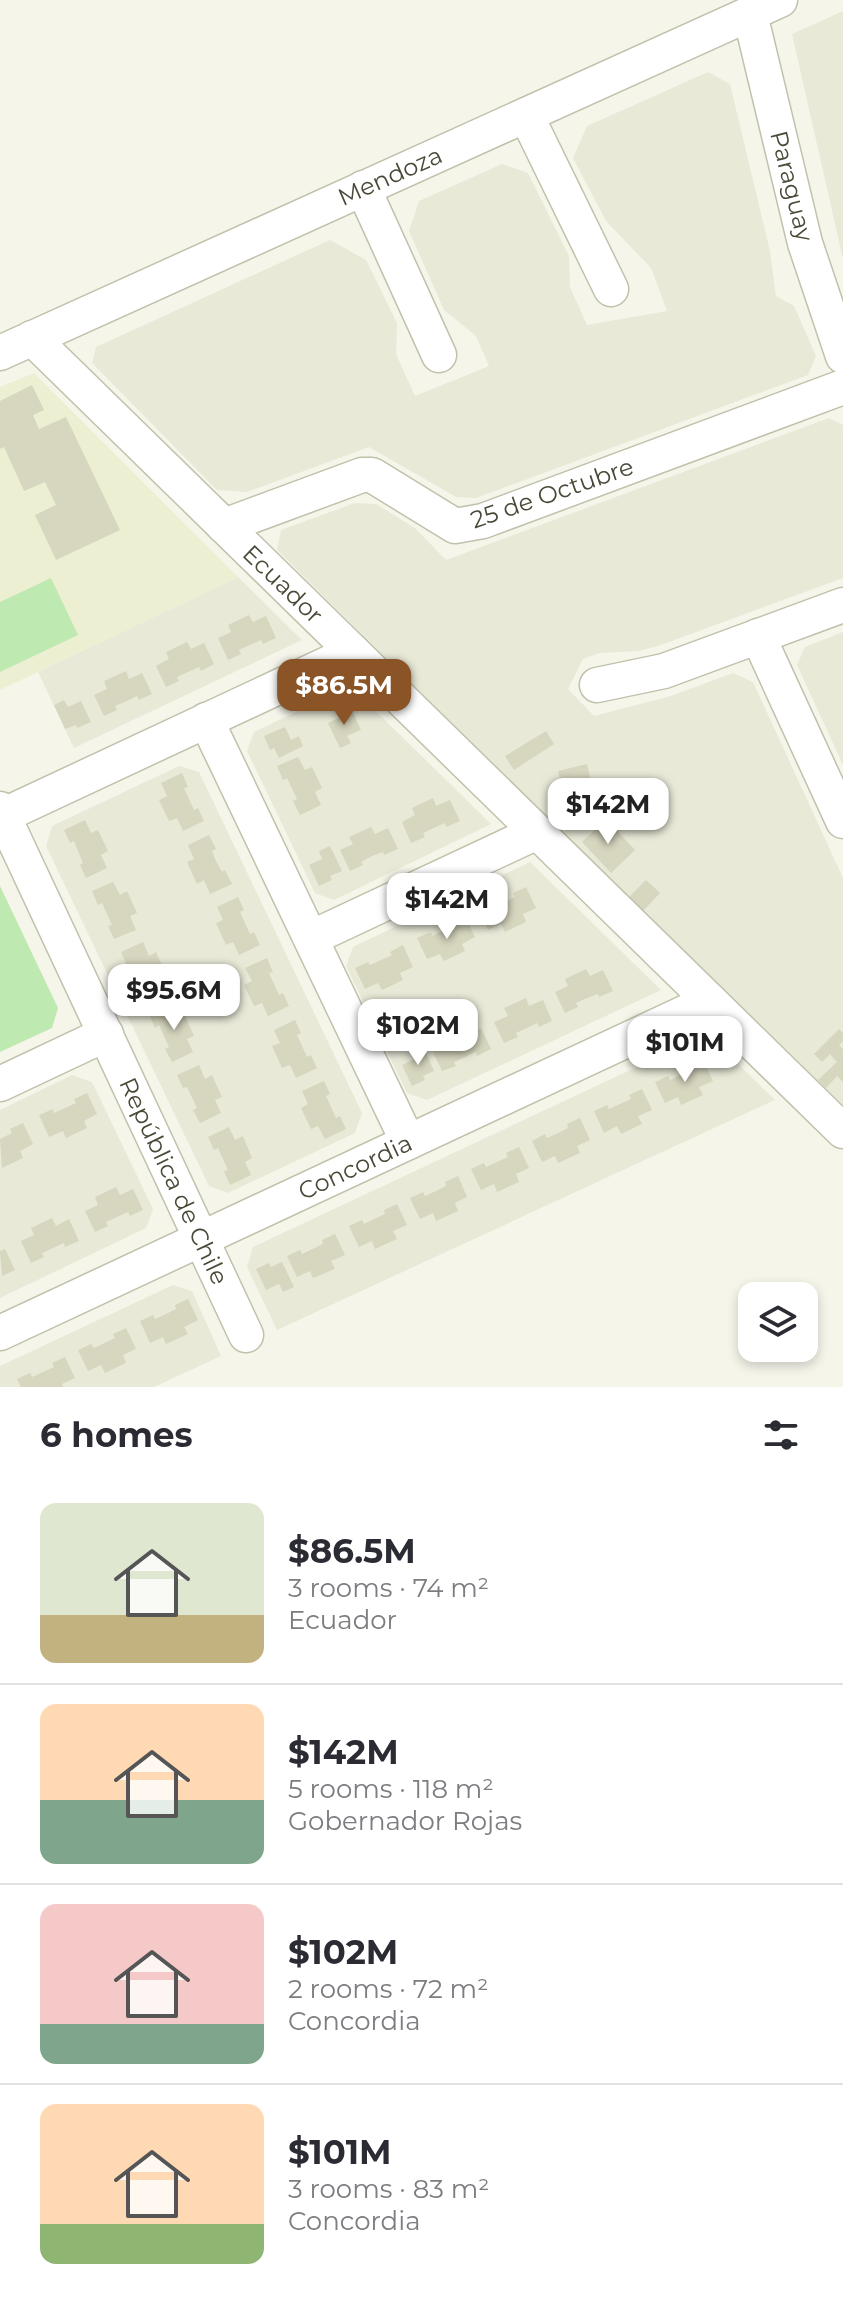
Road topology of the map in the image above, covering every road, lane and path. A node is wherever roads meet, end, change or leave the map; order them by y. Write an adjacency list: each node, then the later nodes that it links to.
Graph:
1 (765, 7): 2 (street, Mendoza); 8 (street, Paraguay)
2 (526, 115): 3 (street, Mendoza); 4 (street)
3 (363, 188): 5 (street, Mendoza); 7 (street)
4 (611, 289)
5 (32, 338): 6 (street, Mendoza); 10 (street, Ecuador)
6 (0, 353)
7 (439, 355)
8 (843, 356)
9 (843, 387): 10 (street, 25 de Octubre)
10 (224, 526): 13 (street, Ecuador)
11 (843, 605): 12 (street)
12 (758, 636): 14 (street); 17 (street)
13 (353, 652): 15 (street); 18 (street, Ecuador)
14 (597, 685)
15 (206, 720): 16 (street); 19 (street)
16 (1, 814): 21 (street, República de Chile)
17 (843, 821)
18 (537, 832): 19 (street); 20 (street, Ecuador)
19 (311, 938): 24 (street)
20 (710, 1001): 23 (street, Ecuador); 24 (street, Concordia)
21 (106, 1034): 22 (street); 25 (street, República de Chile)
22 (0, 1084)
23 (843, 1131)
24 (408, 1142): 25 (street, Concordia)
25 (201, 1239): 26 (street, Concordia); 27 (street, República de Chile)
26 (0, 1333)
27 (246, 1335)

